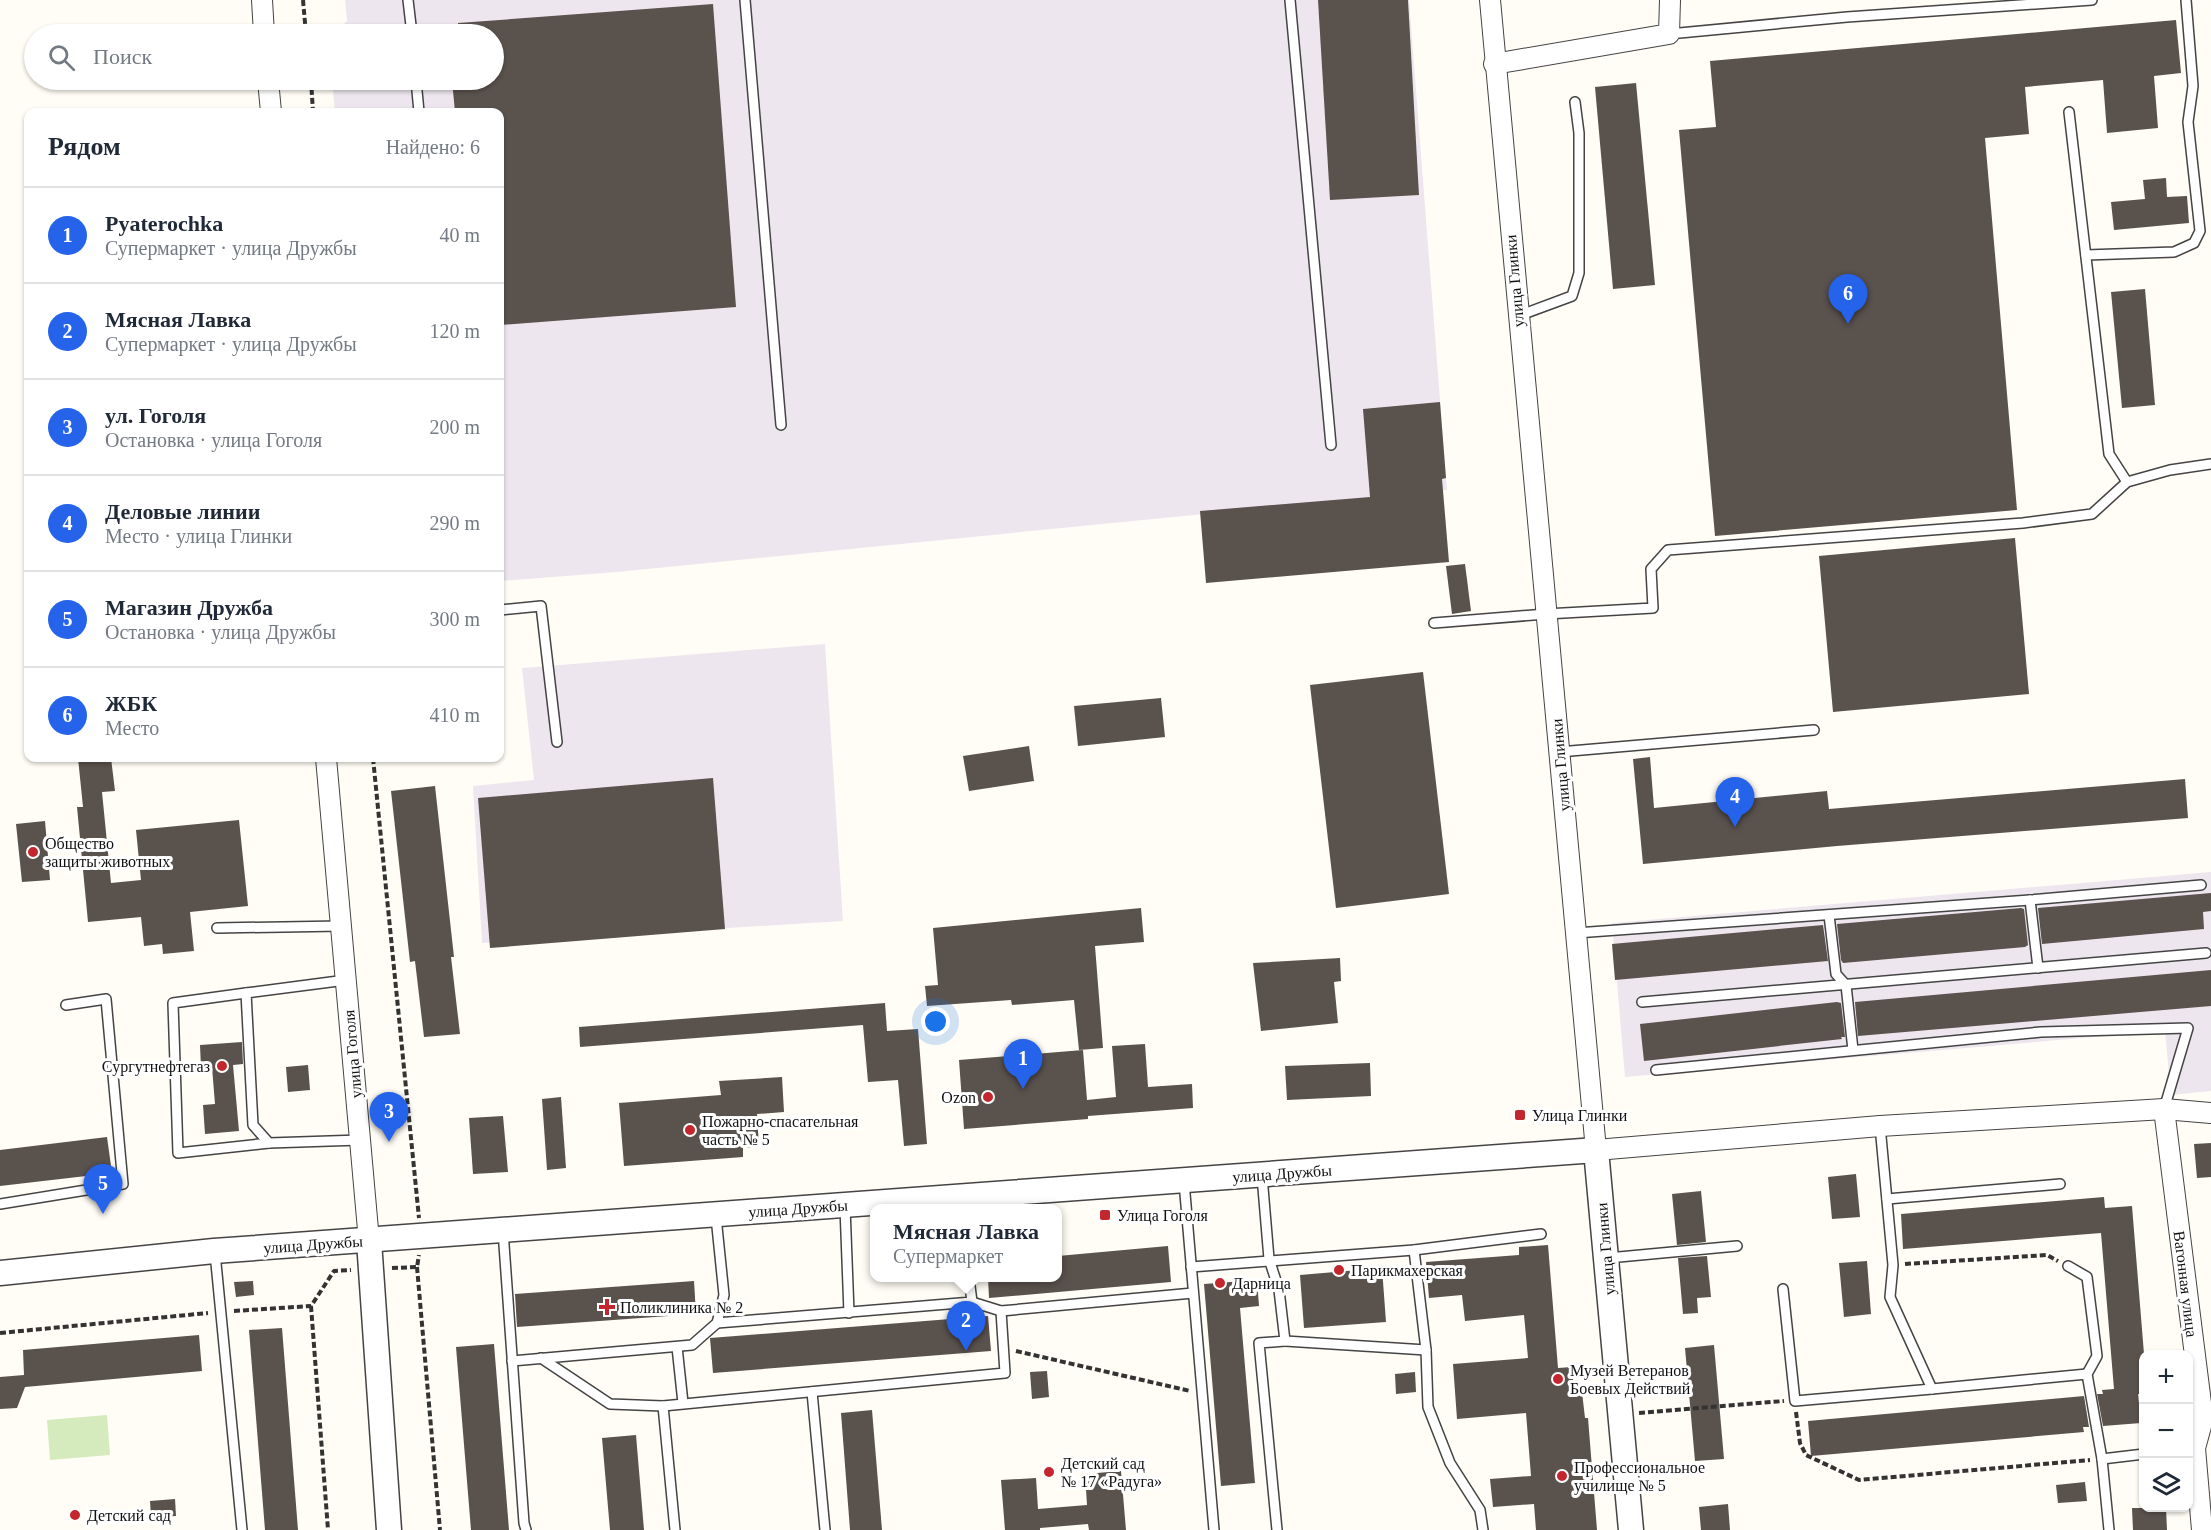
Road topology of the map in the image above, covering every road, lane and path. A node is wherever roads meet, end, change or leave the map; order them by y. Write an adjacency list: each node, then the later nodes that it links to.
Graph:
1 (262, 0): 10 (street)
2 (303, 0): 11 (path)
3 (408, 0): 12 (lane)
4 (745, 0): 25 (lane)
5 (1290, 0): 26 (lane)
6 (1490, 0): 14 (street, улица Глинки)
7 (1670, 0): 13 (street)
8 (2092, 0): 13 (lane)
9 (2186, 0): 23 (lane)
10 (263, 24)
11 (305, 24)
12 (411, 24)
13 (1669, 34): 14 (street)
14 (1494, 64): 24 (street, улица Глинки)
15 (269, 90): 19 (street)
16 (311, 90): 20 (path)
17 (417, 90): 21 (lane)
18 (1575, 102): 24 (lane)
19 (271, 108)
20 (314, 108)
21 (419, 108)
22 (2069, 112): 23 (lane)
23 (2086, 255): 28 (lane)
24 (1518, 316): 30 (street, улица Глинки)
25 (781, 425)
26 (1331, 445)
27 (2211, 464): 28 (lane)
28 (2127, 482): 30 (lane)
29 (504, 610): 33 (lane)
30 (1546, 614): 31 (lane); 34 (street, улица Глинки)
31 (1434, 623)
32 (1814, 730): 34 (lane)
33 (557, 742)
34 (1559, 752): 41 (street, улица Глинки)
35 (326, 762): 39 (street, улица Гоголя)
36 (2201, 885): 37 (lane)
37 (2030, 900): 38 (lane); 43 (lane)
38 (1829, 915): 41 (lane); 45 (lane)
39 (341, 926): 40 (lane); 44 (street, улица Гоголя)
40 (217, 928)
41 (1576, 933): 56 (street, улица Глинки)
42 (2206, 953): 43 (lane)
43 (2038, 968): 45 (lane)
44 (346, 980): 46 (lane); 54 (street, улица Гоголя)
45 (1846, 985): 47 (lane); 49 (lane)
46 (246, 993): 55 (lane); 55 (lane)
47 (1642, 1002)
48 (66, 1005): 62 (lane)
49 (1853, 1050): 50 (lane); 51 (lane)
50 (1656, 1070)
51 (2164, 1109): 52 (street); 53 (street); 102 (street, Вагонная улица)
52 (2211, 1113)
53 (1881, 1126): 56 (street); 60 (lane)
54 (360, 1140): 55 (lane); 69 (street, улица Гоголя)
55 (269, 1143)
56 (1596, 1150): 57 (street, улица Дружбы); 73 (street, улица Глинки)
57 (1262, 1174): 58 (street, улица Дружбы); 74 (lane)
58 (1184, 1180): 61 (street, улица Дружбы); 78 (lane)
59 (2060, 1184): 60 (lane)
60 (1887, 1199): 75 (lane)
61 (962, 1202): 64 (street, улица Дружбы)
62 (0, 1204)
63 (870, 1204): 65 (street, улица Дружбы)
64 (884, 1204)
65 (845, 1205): 66 (street, улица Дружбы); 86 (lane)
66 (716, 1214): 67 (street, улица Дружбы); 87 (lane)
67 (503, 1230): 69 (street, улица Дружбы); 93 (lane)
68 (1541, 1234): 71 (lane)
69 (369, 1240): 72 (street, улица Дружбы); 108 (street, улица Гоголя)
70 (1737, 1246): 73 (lane)
71 (1414, 1250): 74 (lane); 91 (lane)
72 (214, 1251): 79 (street, улица Дружбы); 106 (lane)
73 (1606, 1258): 101 (street, улица Глинки)
74 (1269, 1259): 78 (lane); 88 (lane)
75 (1893, 1265): 76 (path); 95 (lane)
76 (2068, 1266): 94 (lane)
77 (417, 1267): 109 (path)
78 (1191, 1267): 82 (lane)
79 (0, 1273)
80 (970, 1282): 83 (lane)
81 (1783, 1289): 98 (lane)
82 (1193, 1293): 85 (lane); 97 (lane)
83 (972, 1302): 85 (lane); 86 (lane)
84 (311, 1306): 107 (path)
85 (1001, 1311): 90 (lane)
86 (849, 1312): 87 (lane)
87 (717, 1323): 89 (lane)
88 (1285, 1341): 91 (lane); 114 (lane)
89 (677, 1347): 92 (lane); 99 (lane)
90 (1004, 1348): 96 (lane); 97 (path)
91 (1426, 1350): 115 (lane)
92 (541, 1358): 93 (lane); 100 (lane)
93 (512, 1361): 110 (lane)
94 (2087, 1374): 95 (lane); 105 (lane)
95 (1932, 1389): 98 (lane)
96 (812, 1392): 99 (lane); 112 (lane)
97 (1202, 1393): 113 (lane)
98 (1795, 1401): 101 (path); 105 (path)
99 (683, 1403): 100 (lane)
100 (663, 1406): 111 (lane)
101 (1620, 1415): 116 (street, улица Глинки)
102 (2193, 1445)
103 (2139, 1455): 105 (lane)
104 (2193, 1456): 118 (street, Вагонная улица)
105 (2102, 1459): 117 (lane)
106 (242, 1530)
107 (328, 1530)
108 (389, 1530)
109 (440, 1530)
110 (526, 1530)
111 (675, 1530)
112 (825, 1530)
113 (1214, 1530)
114 (1276, 1530)
115 (1483, 1530)
116 (1631, 1530)
117 (2109, 1530)
118 (2202, 1530)

